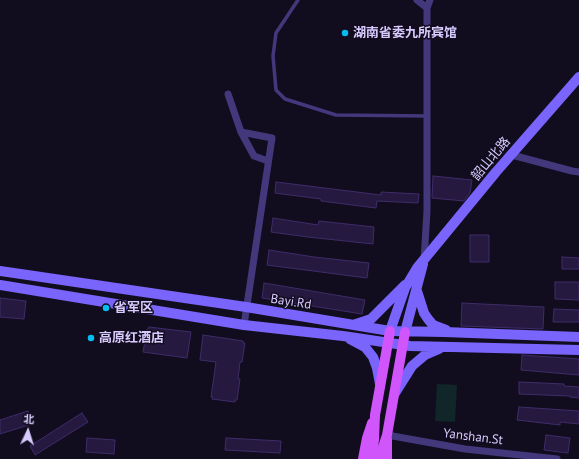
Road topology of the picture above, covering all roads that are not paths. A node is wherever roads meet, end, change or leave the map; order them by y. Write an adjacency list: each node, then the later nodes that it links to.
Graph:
1 (298, 0): 7 (lane)
2 (417, 0): 4 (street)
3 (430, 0): 4 (street)
4 (427, 8): 7 (street)
5 (579, 77): 9 (main road, 韶山北路)
6 (228, 94): 8 (street)
7 (427, 116): 12 (street)
8 (241, 132): 10 (street); 10 (street)
9 (512, 154): 11 (street); 12 (main road, 韶山北路)
10 (268, 161): 17 (street)
11 (579, 172)
12 (424, 260): 14 (main road, 韶山北路); 16 (main road, 韶山北路)
13 (0, 271): 17 (main road, Bayi.Rd)
14 (409, 281): 19 (main road); 20 (main road, 韶山北路)
15 (0, 285): 18 (main road, Bayi.Rd)
16 (417, 291): 21 (main road, 韶山北路); 22 (main road)
17 (246, 307): 18 (street); 19 (main road, Bayi.Rd)
18 (244, 325): 23 (main road, Bayi.Rd)
19 (352, 325): 20 (main road, Bayi.Rd)
20 (390, 331): 21 (main road, Bayi.Rd); 25 (main road, 韶山北路)
21 (405, 332): 22 (main road, Bayi.Rd); 26 (main road, 韶山北路)
22 (449, 332): 24 (main road, Bayi.Rd)
23 (343, 336): 25 (main road, Bayi.Rd); 29 (main road)
24 (579, 337)
25 (388, 342): 26 (main road, Bayi.Rd); 29 (main road, 韶山北路)
26 (402, 345): 27 (main road, Bayi.Rd); 30 (main road, 韶山北路)
27 (448, 348): 28 (main road, Bayi.Rd); 30 (main road)
28 (579, 350)
29 (380, 385): 31 (main road, 韶山北路)
30 (392, 400): 32 (main road, 韶山北路)
31 (375, 415): 33 (main road); 34 (main road, 韶山北路)
32 (387, 435): 35 (main road, 韶山北路); 36 (main road); 37 (street, Yanshan.St)
33 (363, 459)
34 (371, 459)
35 (379, 459)
36 (387, 459)
37 (557, 459)

